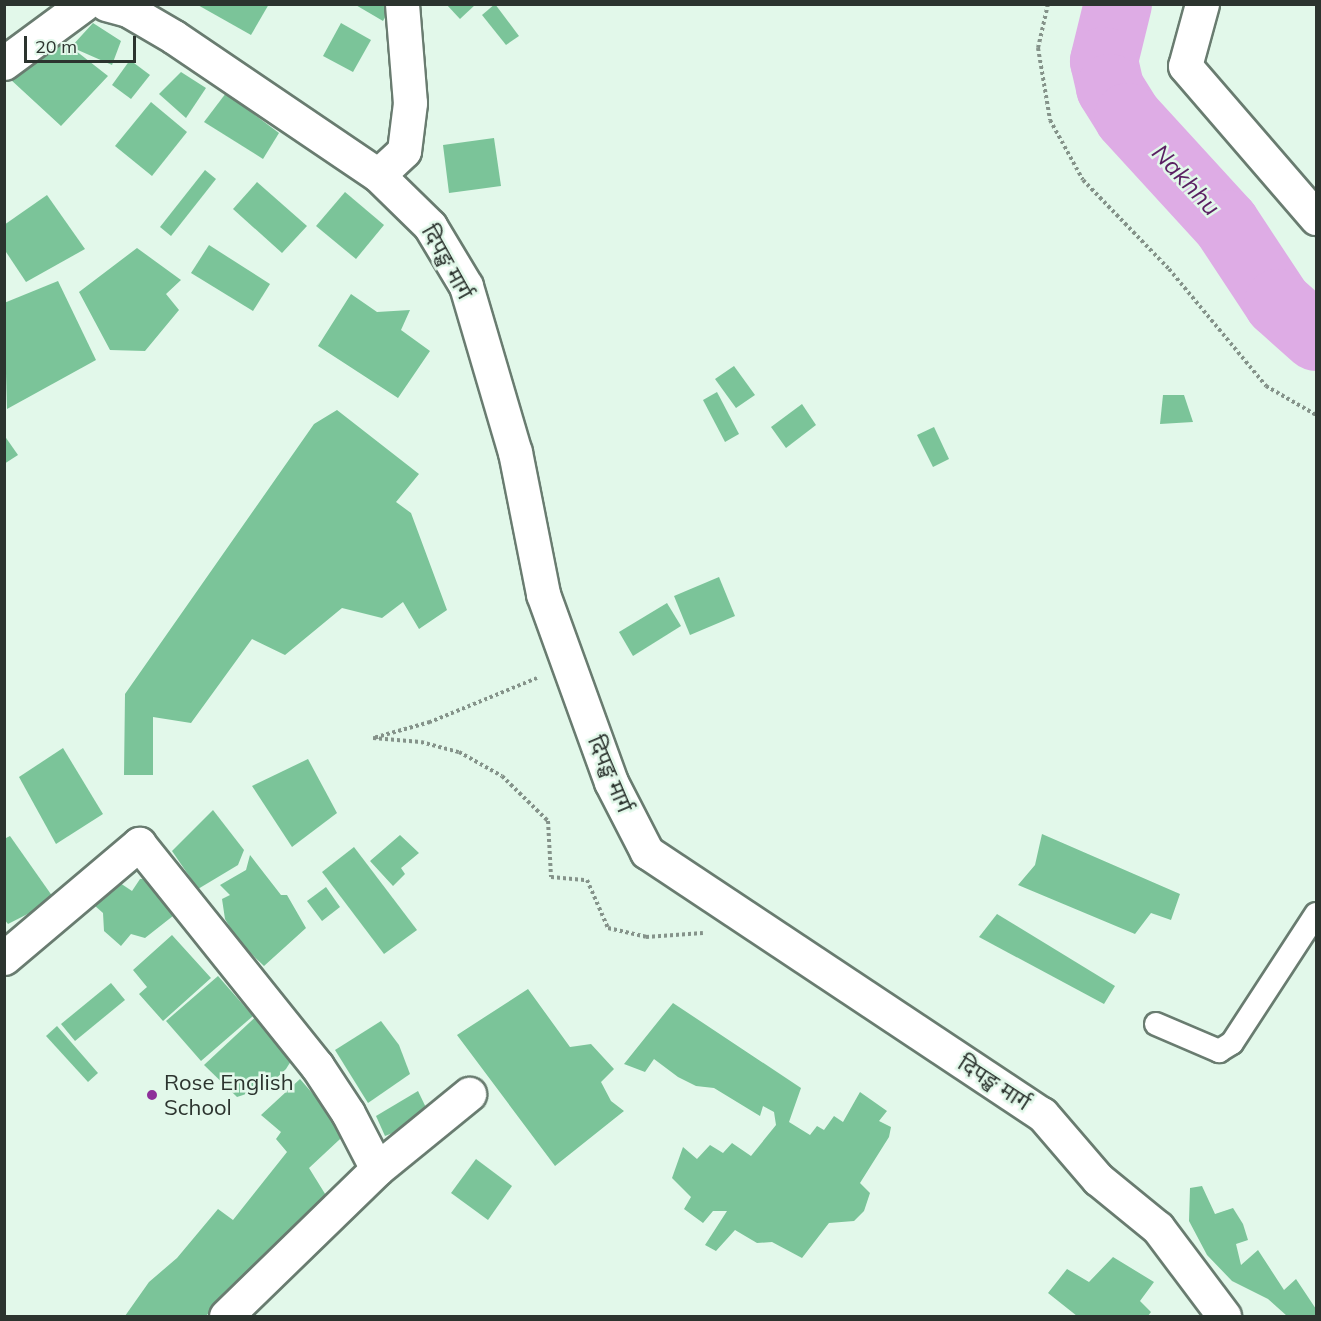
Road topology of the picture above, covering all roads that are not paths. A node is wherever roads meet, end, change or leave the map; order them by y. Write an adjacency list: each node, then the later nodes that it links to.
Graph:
1 (402, 4): 5 (street)
2 (1202, 4): 6 (street)
3 (105, 5): 4 (street); 5 (street, दिपङ्ख मार्ग)
4 (4, 63)
5 (378, 176): 13 (street, दिपङ्ख मार्ग)
6 (1317, 218)
7 (1317, 914): 9 (lane)
8 (4, 958): 11 (street)
9 (1156, 1024)
10 (469, 1094): 11 (street)
11 (377, 1169): 12 (street)
12 (226, 1317)
13 (1224, 1317)

